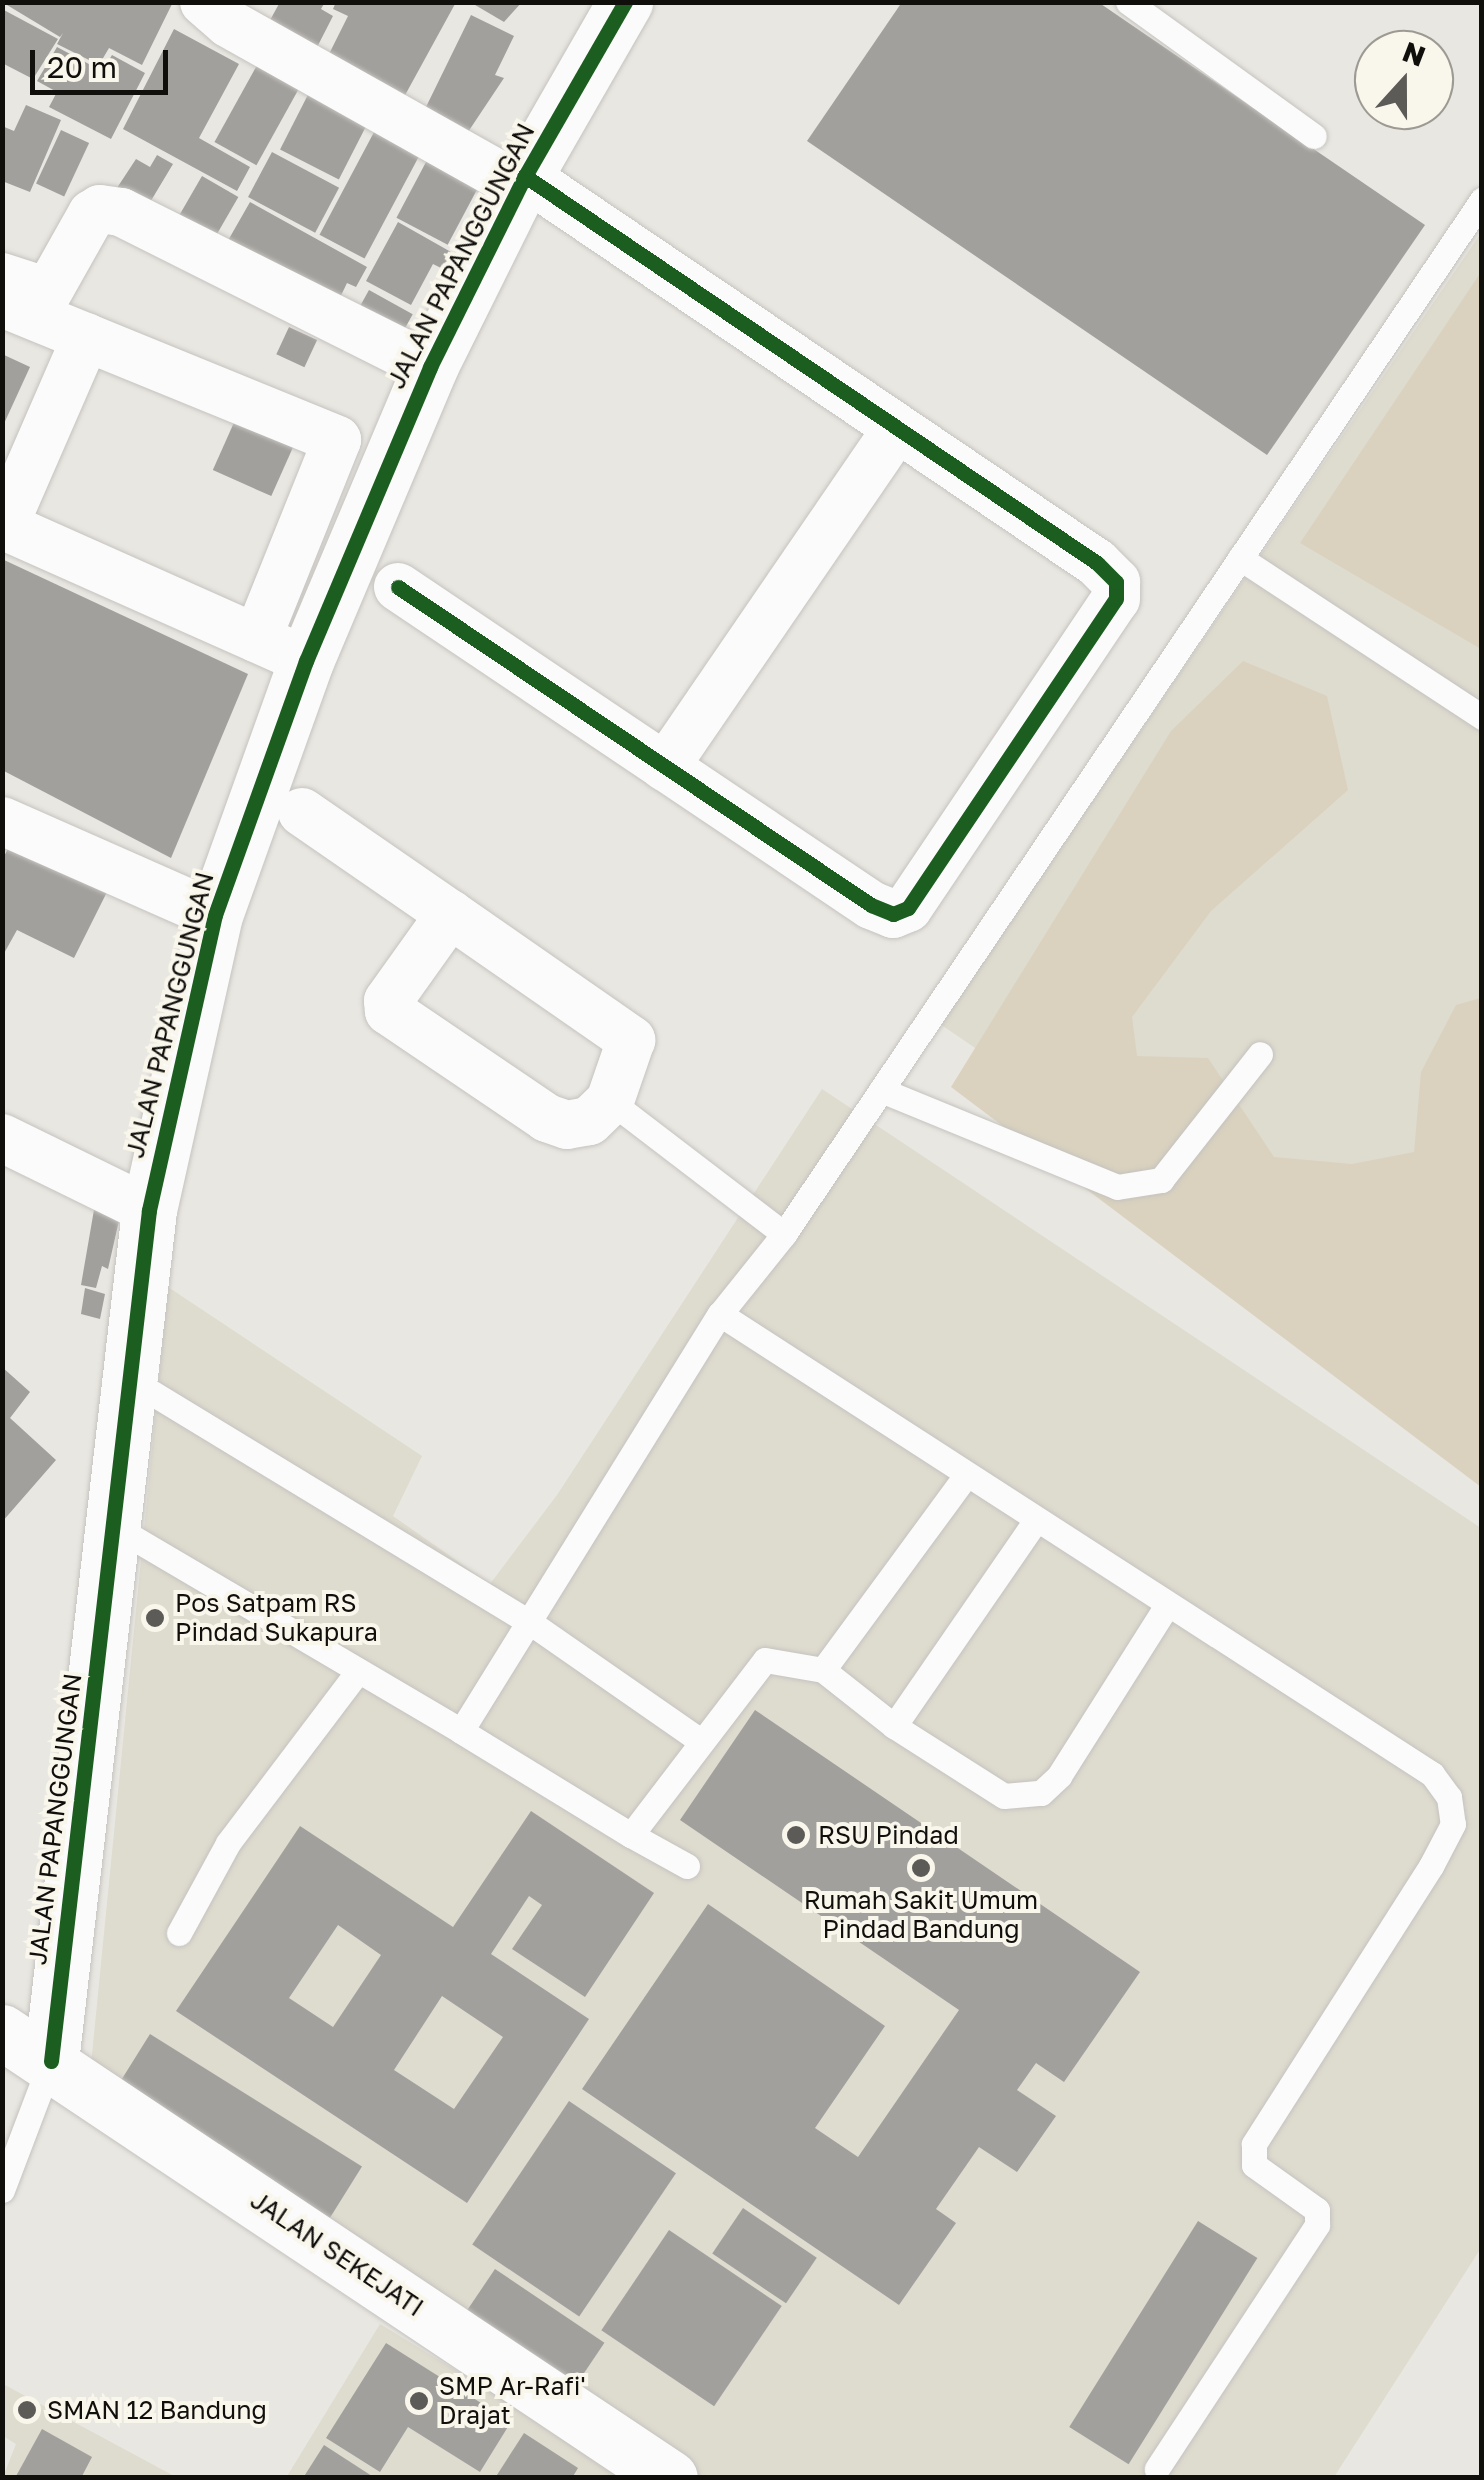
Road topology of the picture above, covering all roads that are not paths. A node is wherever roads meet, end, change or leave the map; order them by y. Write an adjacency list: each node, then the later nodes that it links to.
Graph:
1 (204, 2): 5 (street)
2 (625, 2): 5 (street, JALAN PAPANGGUNGAN)
3 (1128, 2): 4 (lane)
4 (1314, 136)
5 (523, 182): 10 (street, JALAN PAPANGGUNGAN); 11 (street)
6 (1482, 200): 13 (lane)
7 (2, 276): 10 (street)
8 (2, 302): 9 (street)
9 (86, 337): 12 (street); 15 (street)
10 (430, 367): 16 (street, JALAN PAPANGGUNGAN)
11 (896, 430): 18 (street); 18 (street)
12 (4, 526): 15 (street)
13 (1240, 558): 17 (lane); 24 (lane)
14 (398, 587): 18 (street)
15 (257, 640): 16 (street)
16 (306, 661): 22 (street, JALAN PAPANGGUNGAN)
17 (1482, 717)
18 (665, 767)
19 (302, 812): 21 (street)
20 (2, 821): 22 (street)
21 (450, 914): 25 (street); 25 (street)
22 (215, 915): 27 (street, JALAN PAPANGGUNGAN)
23 (1260, 1054): 24 (lane)
24 (882, 1090): 28 (lane)
25 (610, 1101): 28 (lane)
26 (2, 1138): 27 (street)
27 (149, 1210): 30 (street, JALAN PAPANGGUNGAN)
28 (784, 1234): 29 (lane)
29 (720, 1314): 31 (lane); 35 (lane)
30 (130, 1380): 33 (street, JALAN PAPANGGUNGAN); 35 (lane)
31 (966, 1475): 32 (lane); 36 (lane)
32 (1036, 1520): 34 (lane); 38 (lane)
33 (114, 1528): 37 (lane); 44 (street, JALAN PAPANGGUNGAN)
34 (1166, 1607): 38 (lane); 46 (lane)
35 (528, 1621): 39 (lane); 40 (lane)
36 (823, 1670): 38 (lane); 40 (lane)
37 (356, 1674): 39 (lane); 43 (lane)
38 (894, 1726)
39 (461, 1731): 41 (lane)
40 (699, 1740): 41 (lane)
41 (632, 1834): 42 (lane)
42 (688, 1866)
43 (179, 1934)
44 (16, 2046): 45 (lane); 47 (street, JALAN SEKEJATI)
45 (2, 2190)
46 (1157, 2469)
47 (670, 2478)

